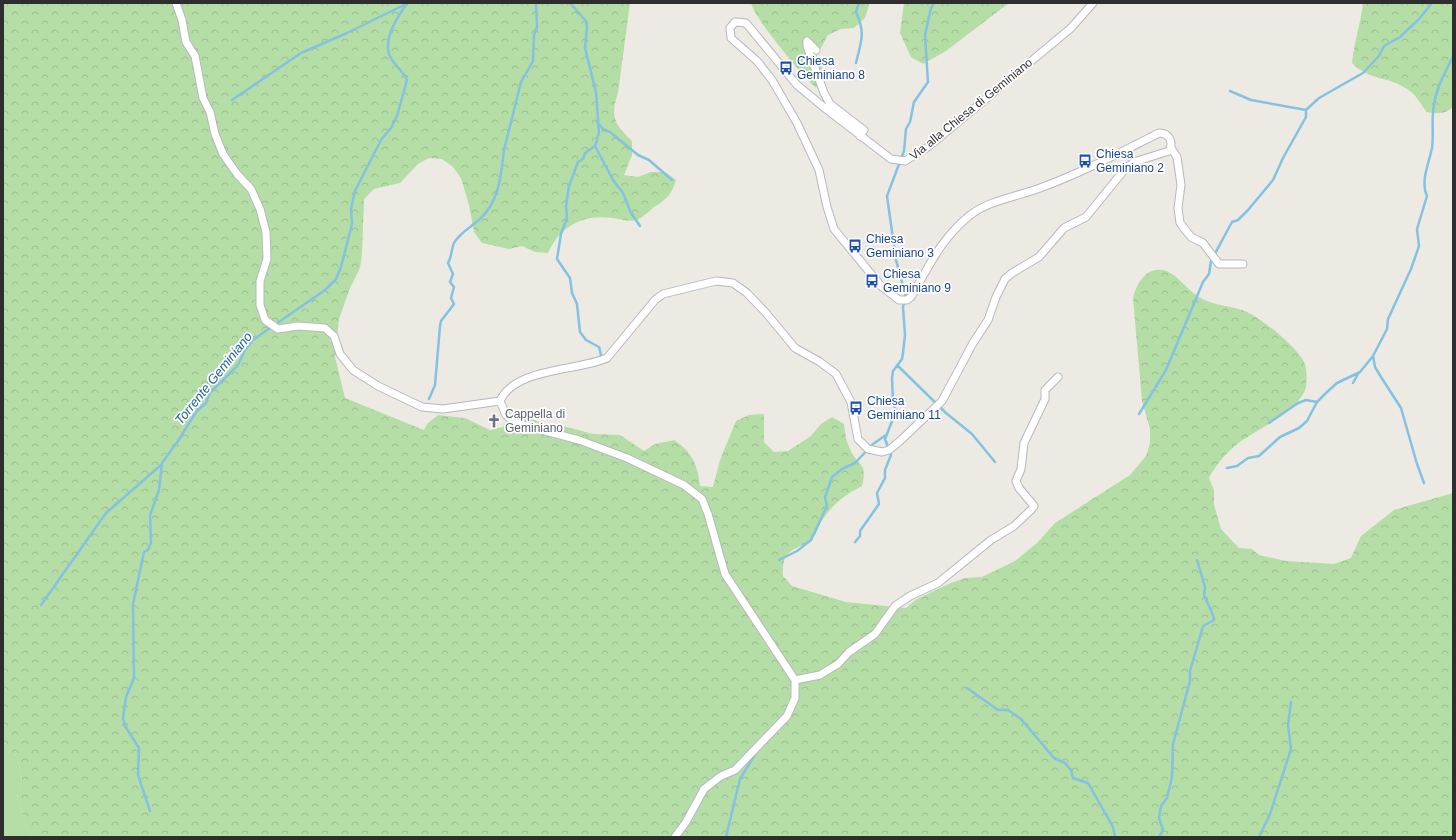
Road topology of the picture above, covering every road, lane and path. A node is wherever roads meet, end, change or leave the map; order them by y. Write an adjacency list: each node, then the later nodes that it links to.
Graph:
1 (176, 3): 8 (street)
2 (1093, 3): 4 (street, Via alla Chiesa di Geminiano)
3 (816, 50): 4 (street)
4 (860, 136): 5 (street, Via alla Chiesa di Geminiano)
5 (1171, 148): 6 (street); 8 (street)
6 (1243, 264)
7 (1058, 377): 9 (street)
8 (500, 402): 9 (street)
9 (795, 680): 10 (street)
10 (675, 837)

